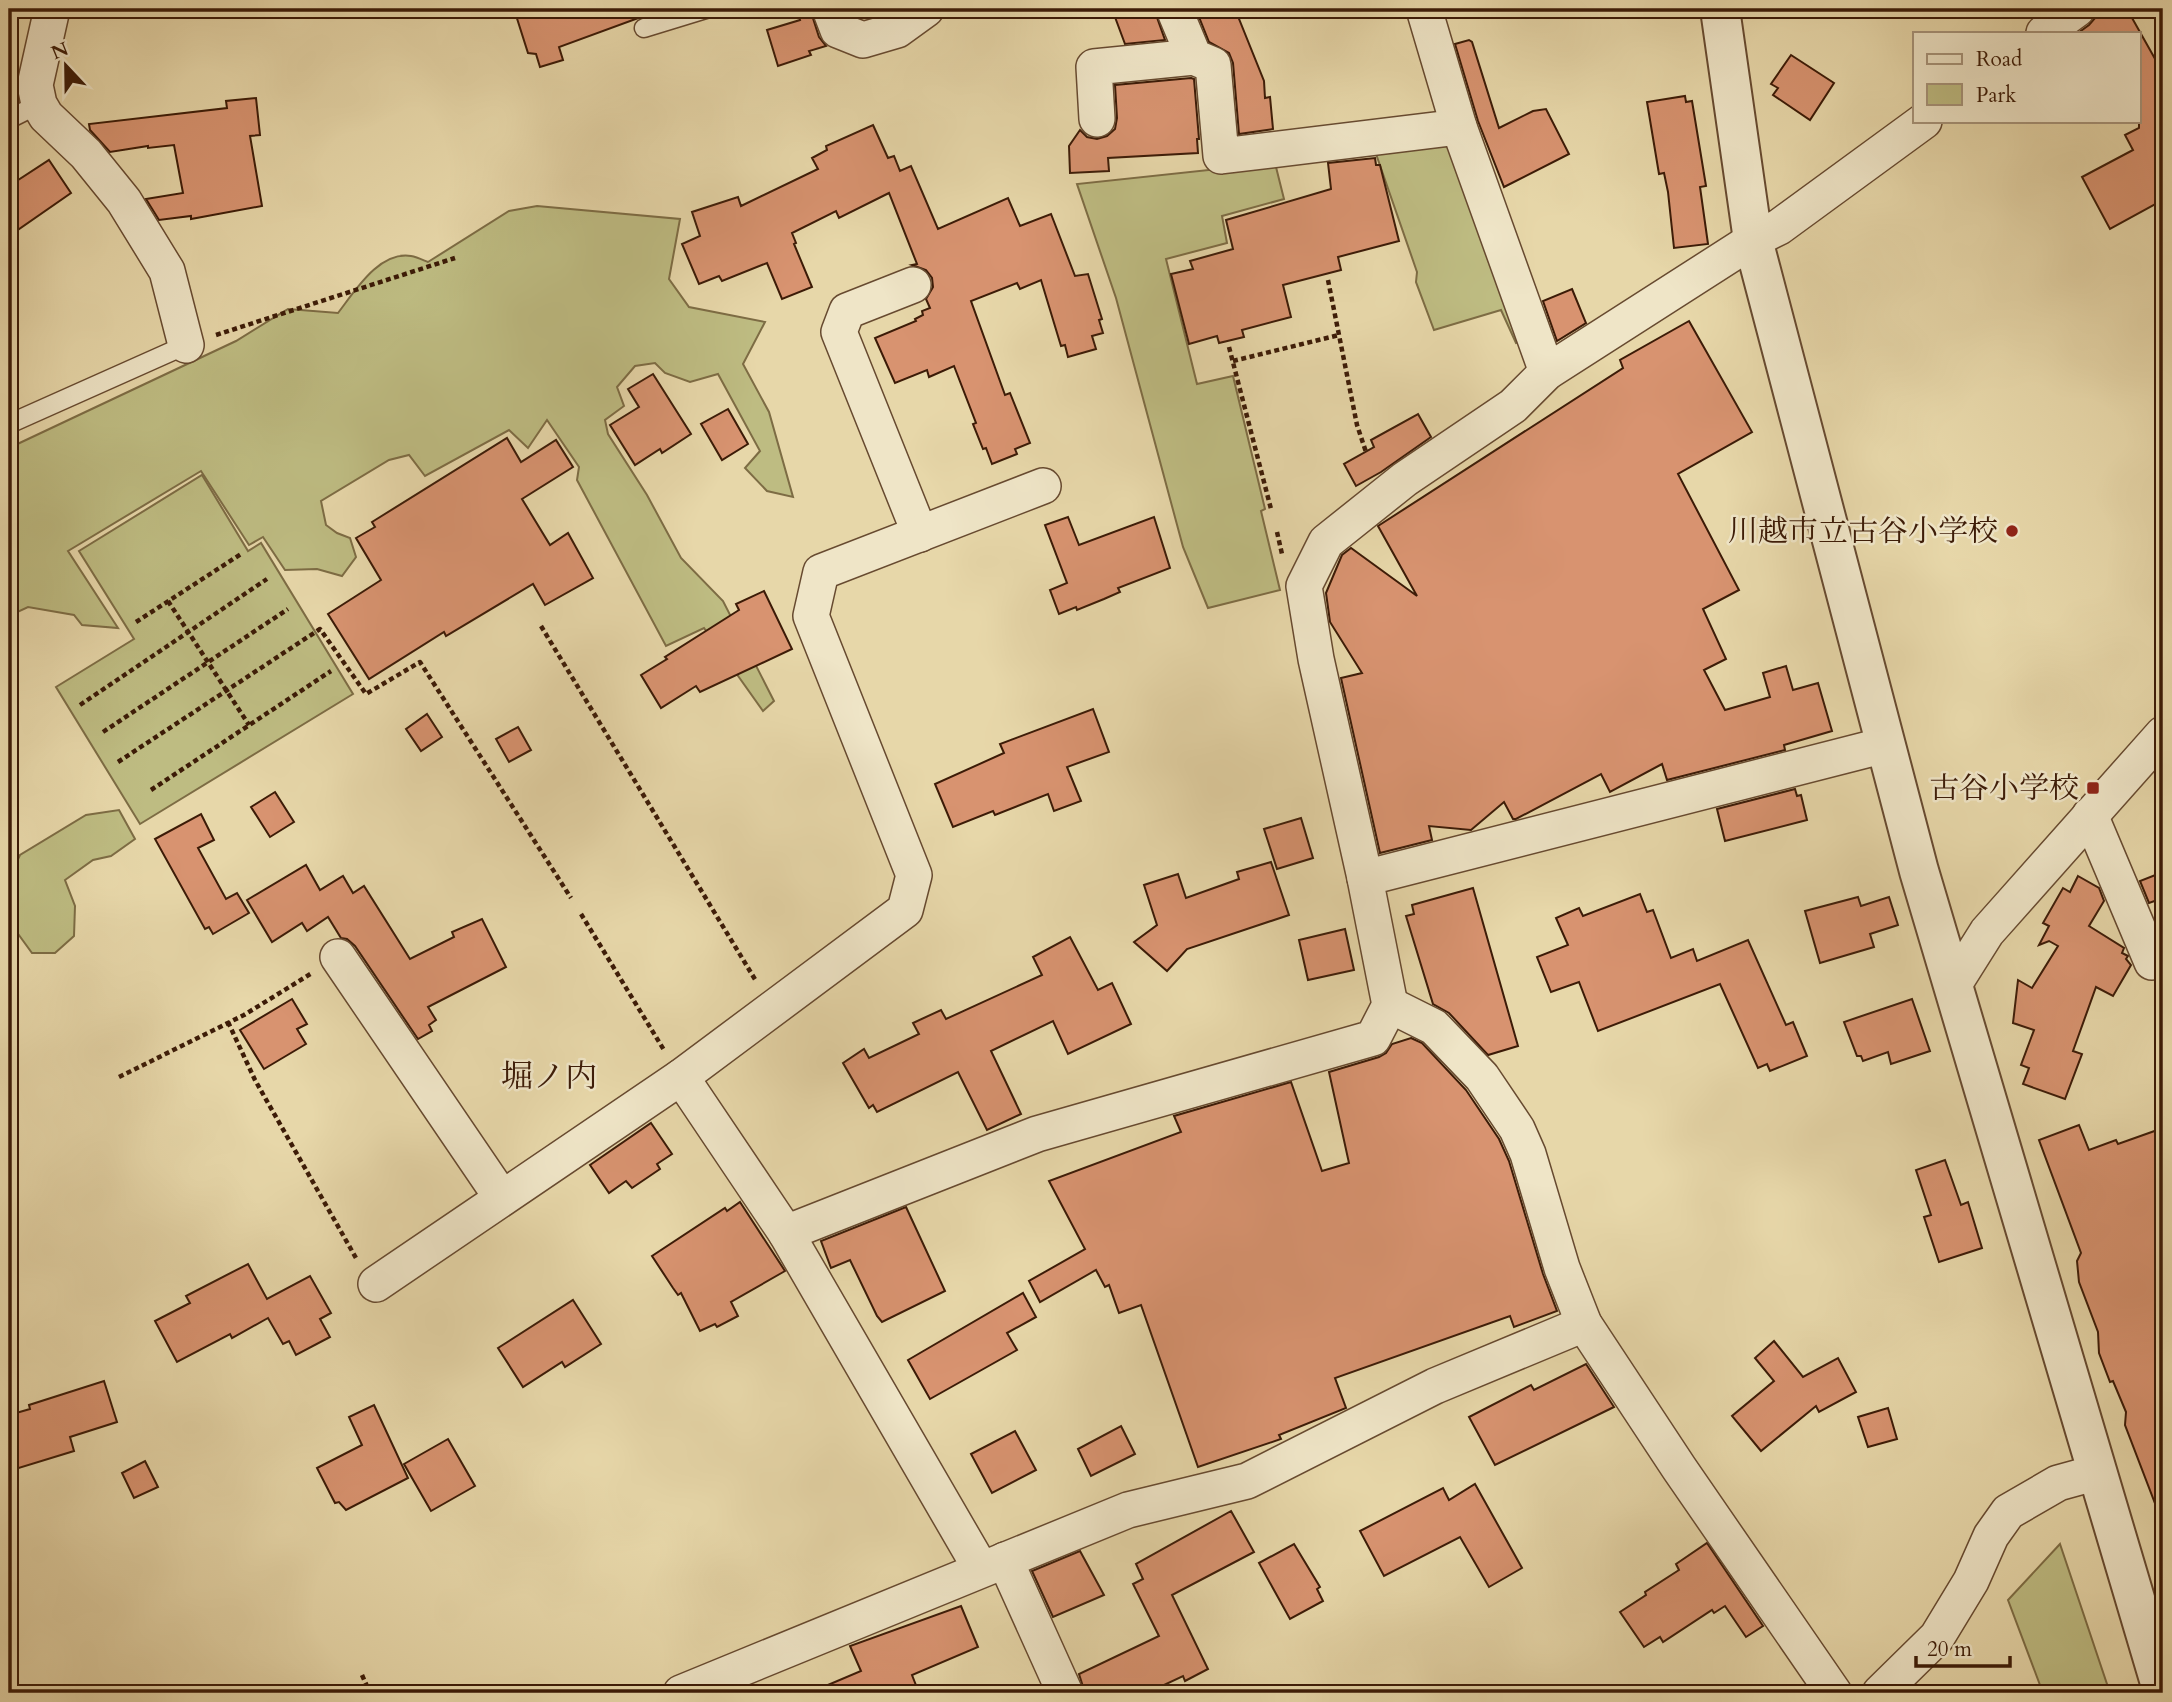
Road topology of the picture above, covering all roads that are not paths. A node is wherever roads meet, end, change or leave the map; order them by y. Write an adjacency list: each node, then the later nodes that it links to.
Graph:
1 (52, 9): 12 (street)
2 (706, 9): 9 (lane)
3 (830, 9): 4 (street)
4 (926, 9)
5 (1174, 9): 11 (street)
6 (1424, 9): 15 (street)
7 (1720, 9): 16 (street)
8 (2077, 9): 10 (street)
9 (643, 28)
10 (2045, 32)
11 (1194, 57): 13 (street); 15 (street)
12 (24, 112): 18 (street)
13 (1097, 119)
14 (1923, 122): 16 (street)
15 (1460, 127): 19 (street)
16 (1753, 240): 19 (street); 24 (street)
17 (913, 285): 22 (street)
18 (186, 345): 20 (lane)
19 (1547, 372): 26 (street)
20 (9, 424)
21 (1043, 486): 22 (street)
22 (920, 534): 31 (street)
23 (2163, 734): 25 (street)
24 (1885, 745): 26 (street); 29 (street)
25 (2090, 815): 28 (street); 29 (street)
26 (1365, 878): 30 (street)
27 (338, 957): 32 (street)
28 (2163, 958)
29 (1954, 986): 36 (street)
30 (1390, 1005): 33 (street); 35 (street)
31 (681, 1077): 32 (street); 33 (street)
32 (502, 1198): 34 (street)
33 (786, 1233): 37 (street)
34 (376, 1284)
35 (1584, 1324): 37 (street); 40 (street)
36 (2098, 1472): 41 (street); 42 (street)
37 (993, 1564): 38 (street); 39 (street)
38 (681, 1693)
39 (1065, 1693)
40 (1834, 1693)
41 (1880, 1693)
42 (2163, 1693)

